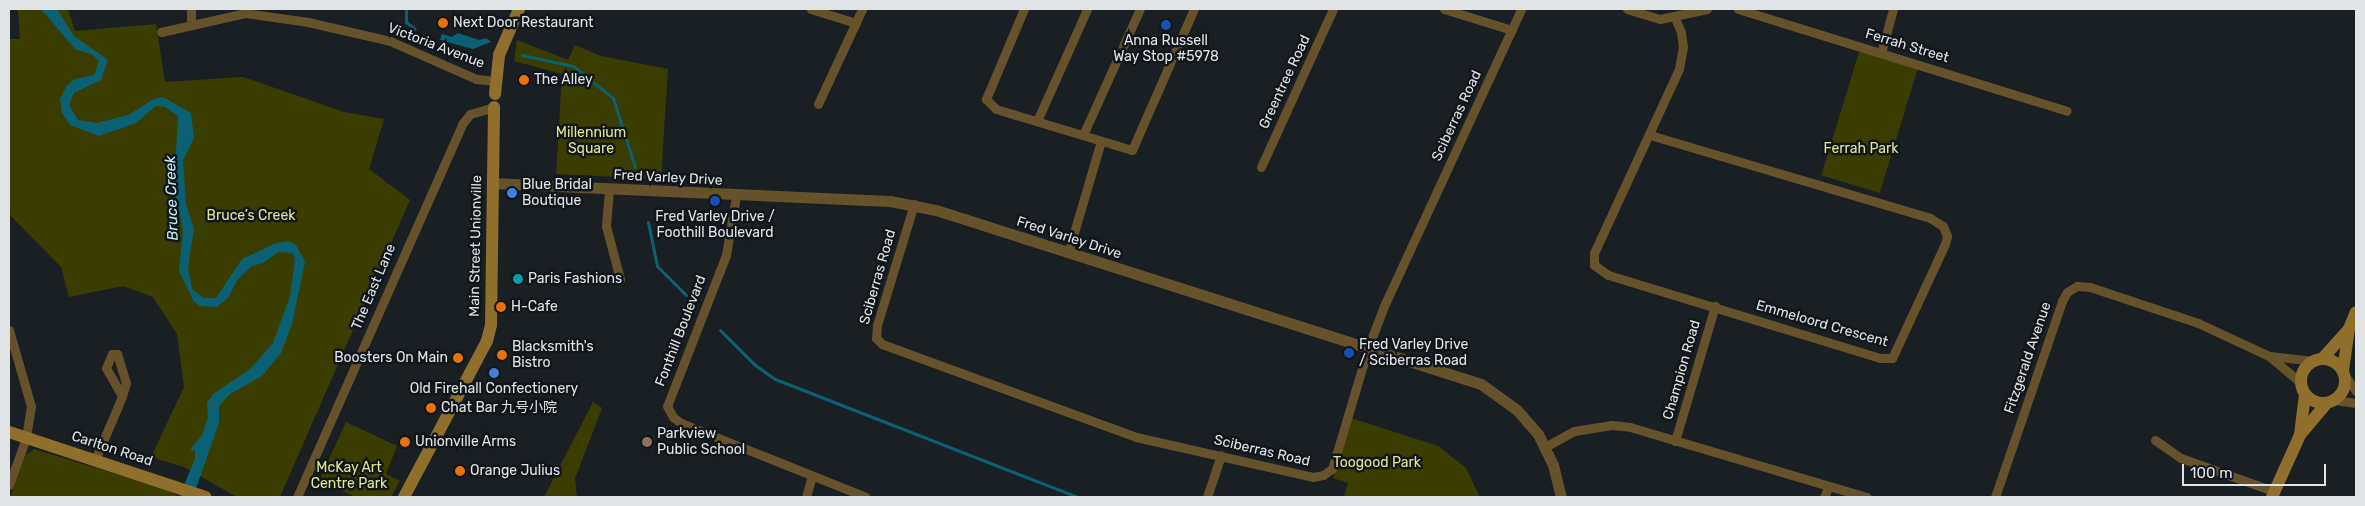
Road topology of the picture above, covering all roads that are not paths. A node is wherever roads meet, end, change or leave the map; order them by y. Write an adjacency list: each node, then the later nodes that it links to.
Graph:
1 (191, 9): 19 (street)
2 (519, 9): 23 (main road, Main Street Unionville)
3 (812, 9): 18 (street)
4 (862, 9): 18 (street)
5 (1024, 9): 27 (street)
6 (1087, 9): 27 (street)
7 (1140, 9): 28 (street)
8 (1194, 9): 30 (street)
9 (1333, 9): 31 (street, Greentree Road)
10 (1444, 9): 20 (street)
11 (1521, 9): 20 (street, Sciberras Road)
12 (1627, 9): 17 (street)
13 (1707, 9): 17 (street)
14 (1738, 9): 22 (street, Ferrah Street)
15 (1893, 9): 22 (street)
16 (245, 11): 19 (street, Victoria Avenue); 23 (street, Victoria Avenue)
17 (1675, 18): 29 (street, Emmeloord Crescent)
18 (856, 23): 24 (street)
19 (191, 25): 21 (street, Victoria Avenue)
20 (1512, 30): 42 (street, Sciberras Road)
21 (161, 32)
22 (1881, 53): 26 (street, Ferrah Street)
23 (495, 87): 25 (street, Main Street Unionville)
24 (818, 104)
25 (494, 107): 32 (main road, Main Street Unionville); 64 (street, The East Lane)
26 (2067, 111)
27 (1037, 121): 28 (street)
28 (1083, 135): 30 (street)
29 (1650, 135): 38 (street, Emmeloord Crescent); 38 (street, Emmeloord Crescent)
30 (1101, 141): 36 (street)
31 (1261, 166)
32 (492, 183): 33 (street, Fred Varley Drive); 65 (main road, Main Street Unionville)
33 (609, 191): 34 (street, Fred Varley Drive); 37 (street)
34 (736, 196): 35 (street, Fred Varley Drive); 59 (street, Fonthill Boulevard)
35 (914, 204): 36 (street, Fred Varley Drive); 57 (street, Sciberras Road)
36 (1068, 253): 42 (street, Fred Varley Drive)
37 (620, 279)
38 (1715, 306): 55 (street, Champion Road)
39 (2356, 312): 40 (main road)
40 (2349, 329): 44 (main road); 45 (main road)
41 (9, 330): 53 (street)
42 (1368, 348): 56 (street, Fred Varley Drive); 57 (street, Sciberras Road)
43 (2269, 356): 44 (street, Fitzgerald Avenue); 46 (street, Fitzgerald Avenue); 72 (street, Fitzgerald Avenue)
44 (2318, 360): 45 (main road); 46 (main road)
45 (2344, 373): 47 (street); 49 (main road)
46 (2303, 388): 49 (main road); 52 (main road)
47 (2356, 391)
48 (122, 396): 58 (street)
49 (2331, 402): 50 (street); 52 (main road)
50 (2356, 403)
51 (9, 432): 53 (main road, Carlton Road)
52 (2300, 435): 62 (main road)
53 (26, 438): 58 (main road, Carlton Road); 60 (street)
54 (2155, 440): 62 (street)
55 (1675, 441): 56 (street); 61 (street)
56 (1545, 447): 69 (street, Fred Varley Drive)
57 (1221, 455): 68 (street)
58 (95, 460): 63 (main road, Carlton Road)
59 (812, 476): 66 (street); 67 (street, Fonthill Boulevard)
60 (9, 486)
61 (1829, 486): 70 (street); 71 (street)
62 (2272, 494)
63 (206, 497)
64 (297, 497)
65 (404, 497)
66 (806, 497)
67 (866, 497)
68 (1207, 497)
69 (1561, 497)
70 (1824, 497)
71 (1867, 497)
72 (1994, 497)

